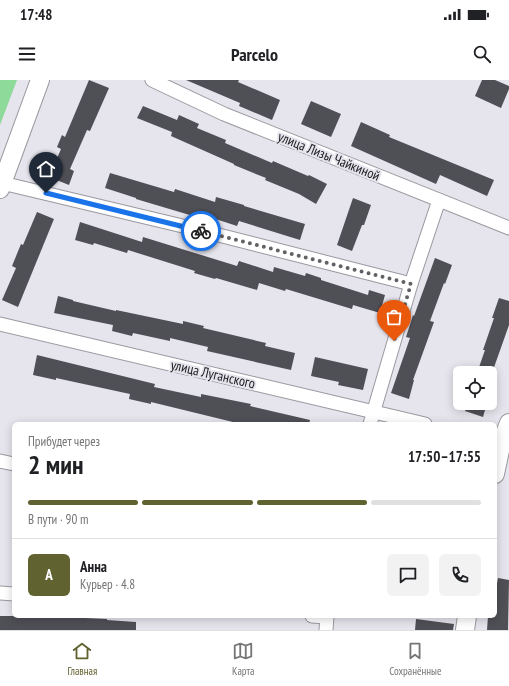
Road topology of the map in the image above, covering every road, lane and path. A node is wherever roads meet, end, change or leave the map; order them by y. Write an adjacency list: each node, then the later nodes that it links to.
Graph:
1 (40, 80): 3 (main road)
2 (152, 80): 4 (street, улица Лизы Чайкиной)
3 (1, 186): 6 (street)
4 (439, 200): 5 (street, улица Лизы Чайкиной); 6 (street)
5 (509, 228)
6 (411, 284): 8 (street)
7 (0, 324): 8 (street, улица Луганского)
8 (371, 418): 9 (street, улица Луганского)
9 (407, 422)
10 (509, 423): 11 (main road)
11 (499, 440): 12 (main road)
12 (497, 457)
13 (0, 461): 14 (street)
14 (12, 464)
15 (0, 593): 16 (street)
16 (12, 594)
17 (467, 618): 18 (main road)
18 (466, 630)

